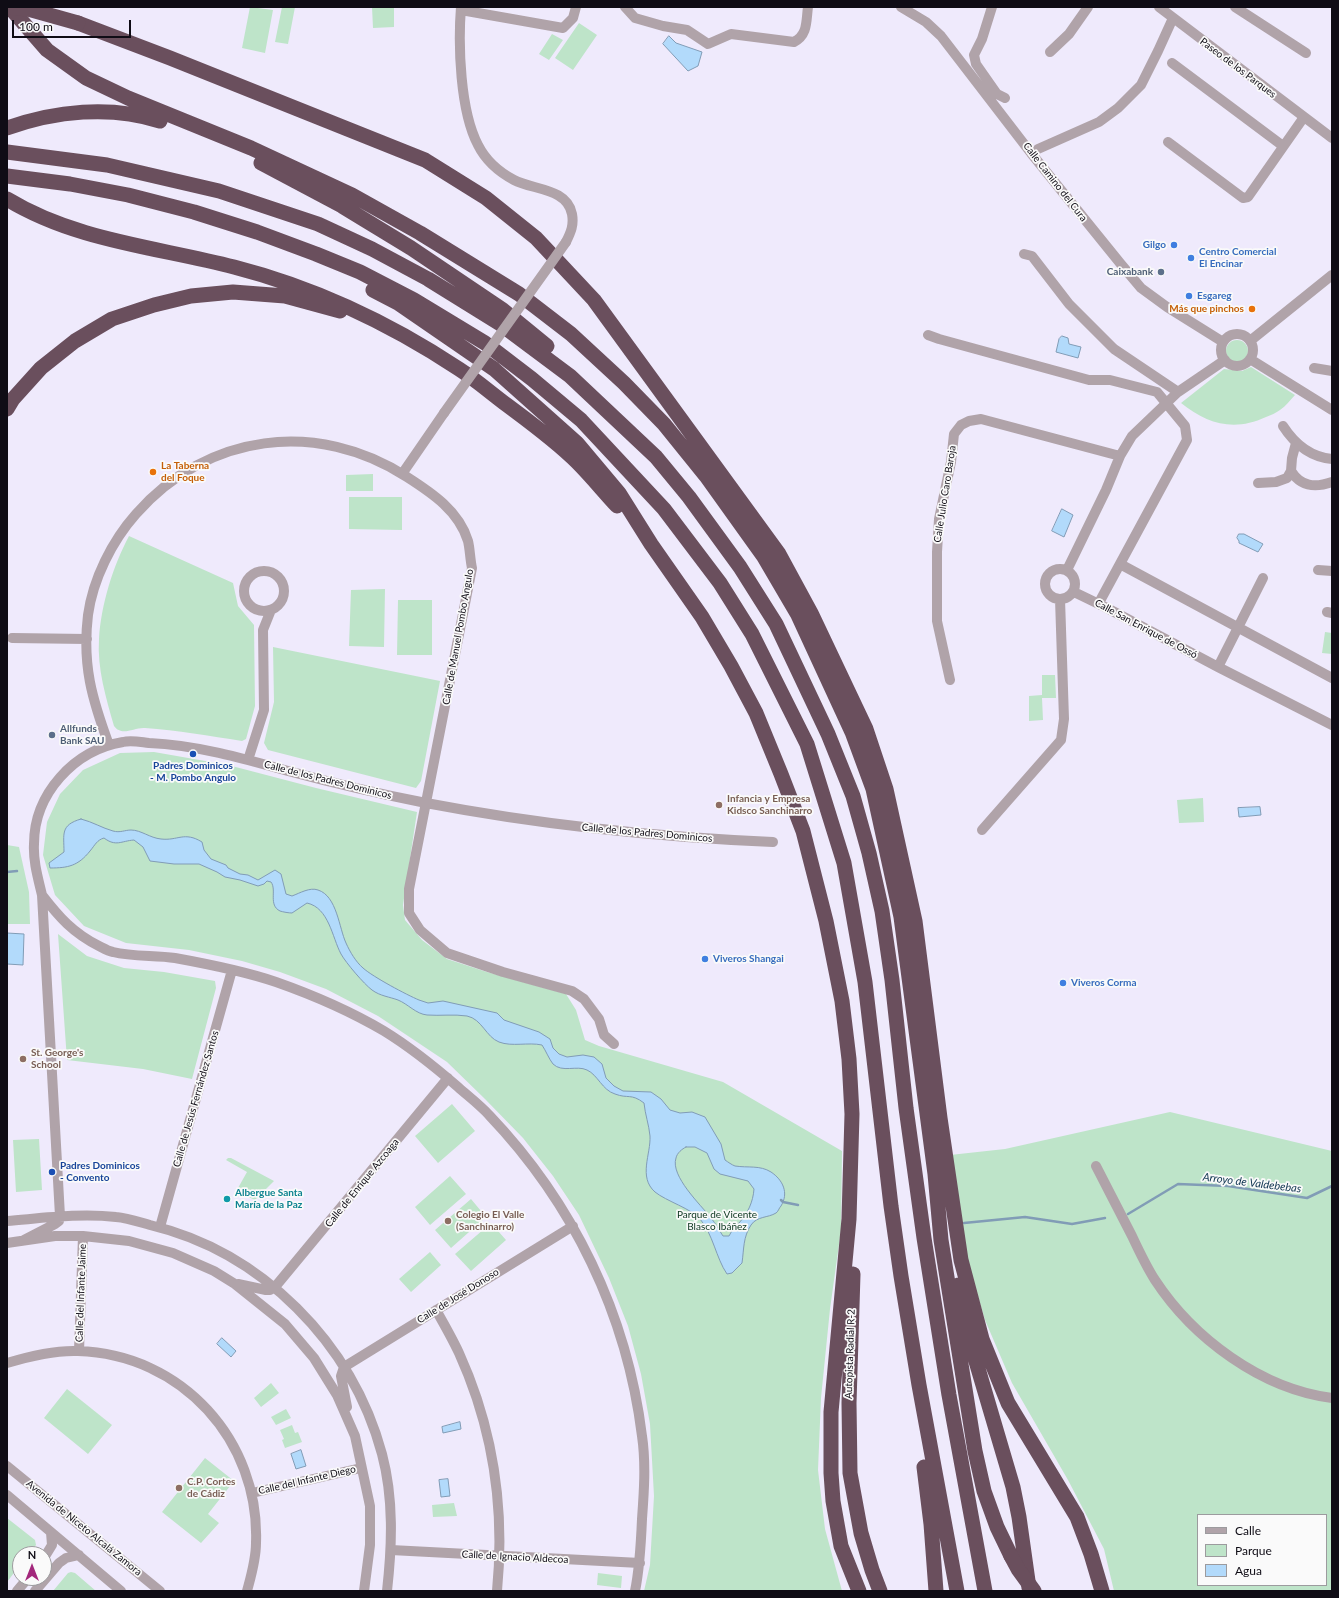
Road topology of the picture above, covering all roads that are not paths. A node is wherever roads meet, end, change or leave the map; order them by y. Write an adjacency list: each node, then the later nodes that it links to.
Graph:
1 (7, 7): 128 (highway, bridge)
2 (12, 7): 82 (highway)
3 (576, 7): 11 (street)
4 (625, 7): 5 (street)
5 (808, 7)
6 (901, 7): 31 (street, Calle Camino del Cura)
7 (992, 7): 16 (street)
8 (1088, 7): 13 (street)
9 (1159, 7): 12 (street, Paseo de los Parques)
10 (1236, 7): 14 (street)
11 (461, 9): 47 (street, bridge)
12 (1173, 18): 17 (street, Paseo de los Parques); 22 (street)
13 (1050, 52)
14 (1306, 54)
15 (1172, 63): 21 (street)
16 (1005, 98)
17 (1304, 117): 19 (street, Paseo de los Parques); 21 (street)
18 (7, 128): 37 (highway)
19 (1332, 138)
20 (1168, 142): 21 (street)
21 (1283, 146)
22 (1038, 149)
23 (7, 152): 37 (highway)
24 (7, 176): 26 (highway)
25 (7, 199): 32 (highway)
26 (257, 232): 50 (highway); 96 (highway)
27 (1024, 254): 38 (street)
28 (1332, 275): 30 (street)
29 (928, 335): 39 (street)
30 (1250, 340): 31 (street); 33 (street)
31 (1223, 342): 34 (street)
32 (419, 344): 40 (highway); 50 (highway)
33 (1250, 359): 34 (street); 41 (street)
34 (1225, 360): 38 (street)
35 (1314, 368): 36 (street)
36 (1332, 371)
37 (570, 376): 97 (highway)
38 (1178, 392): 39 (street)
39 (1167, 403): 44 (street); 51 (street)
40 (7, 409)
41 (1332, 410)
42 (1283, 426): 43 (street)
43 (1296, 443): 45 (street); 46 (street)
44 (1120, 456): 52 (street); 67 (street, Calle Julio Caro Baroja)
45 (1332, 458)
46 (1291, 471): 48 (street); 49 (street)
47 (402, 474): 64 (street, Calle de Manuel Pombo Angulo); 71 (street, Calle de Manuel Pombo Angulo)
48 (1332, 482)
49 (1258, 483)
50 (651, 544): 80 (highway)
51 (1120, 564): 58 (street); 61 (street)
52 (1067, 570): 56 (street); 57 (street)
53 (1318, 570): 54 (street)
54 (1332, 571)
55 (1263, 578): 61 (street)
56 (1074, 592): 57 (street); 65 (street, Calle San Enrique de Ossó)
57 (1060, 599): 72 (street)
58 (1101, 599)
59 (255, 609): 60 (street); 60 (street); 62 (street)
60 (271, 610): 62 (street)
61 (1239, 627): 65 (street); 66 (street)
62 (263, 630): 70 (street)
63 (12, 638): 64 (street)
64 (87, 639): 69 (street, Calle de Manuel Pombo Angulo)
65 (1218, 667): 68 (street, Calle San Enrique de Ossó)
66 (1332, 678)
67 (950, 680)
68 (1332, 725)
69 (109, 745): 70 (street, Calle de los Padres Dominicos); 74 (street, Calle de los Padres Dominicos)
70 (248, 760): 71 (street, Calle de los Padres Dominicos)
71 (426, 803): 73 (street, Calle de los Padres Dominicos); 78 (street, Calle de Manuel Pombo Angulo)
72 (982, 830)
73 (773, 842)
74 (42, 895): 75 (street); 76 (street, Calle de los Padres Dominicos)
75 (68, 926): 76 (street); 77 (street)
76 (44, 938): 83 (street, Calle de los Padres Dominicos)
77 (232, 970): 79 (street); 86 (street, Calle de Jesús Fernández Santos)
78 (614, 1044)
79 (448, 1078): 85 (street); 91 (street, Calle de Enrique Azcoaga)
80 (852, 1114): 106 (highway); 122 (highway, Autopista Radial R-2)
81 (1096, 1166): 98 (street)
82 (935, 1174): 110 (highway); 126 (highway)
83 (60, 1216): 84 (street); 86 (street); 88 (street)
84 (7, 1221)
85 (573, 1226): 92 (street, Calle de José Donoso); 111 (street)
86 (160, 1227): 91 (street)
87 (83, 1236): 88 (street); 90 (street); 93 (street, Calle del Infante Jaime)
88 (24, 1240): 89 (street)
89 (7, 1243)
90 (235, 1284): 91 (street); 99 (street)
91 (275, 1287): 95 (street)
92 (436, 1310): 95 (street, Calle de José Donoso); 109 (street)
93 (79, 1351): 94 (street); 102 (street)
94 (7, 1364)
95 (344, 1367): 99 (street); 107 (street)
96 (918, 1385): 123 (highway); 124 (highway)
97 (949, 1395): 110 (highway); 125 (highway)
98 (1332, 1398)
99 (355, 1436): 101 (street)
100 (7, 1466): 114 (street, Avenida de Niceto Alcalá Zamora)
101 (361, 1468): 102 (street, Calle del Infante Diego); 116 (street)
102 (252, 1493): 115 (street)
103 (7, 1495): 104 (street)
104 (51, 1532): 105 (street); 108 (street)
105 (51, 1546)
106 (841, 1546): 120 (highway); 121 (highway)
107 (391, 1550): 109 (street, Calle de Ignacio Aldecoa); 117 (street)
108 (79, 1555): 112 (street); 113 (street)
109 (500, 1556): 111 (street, Calle de Ignacio Aldecoa); 118 (street)
110 (1008, 1557): 126 (highway); 127 (highway, bridge)
111 (640, 1563): 119 (street)
112 (34, 1591)
113 (121, 1591)
114 (160, 1591)
115 (247, 1591)
116 (364, 1591)
117 (387, 1591)
118 (497, 1591)
119 (635, 1591)
120 (852, 1591)
121 (859, 1591)
122 (880, 1591)
123 (936, 1591)
124 (957, 1591)
125 (985, 1591)
126 (1029, 1591)
127 (1034, 1591)
128 (1102, 1591)

